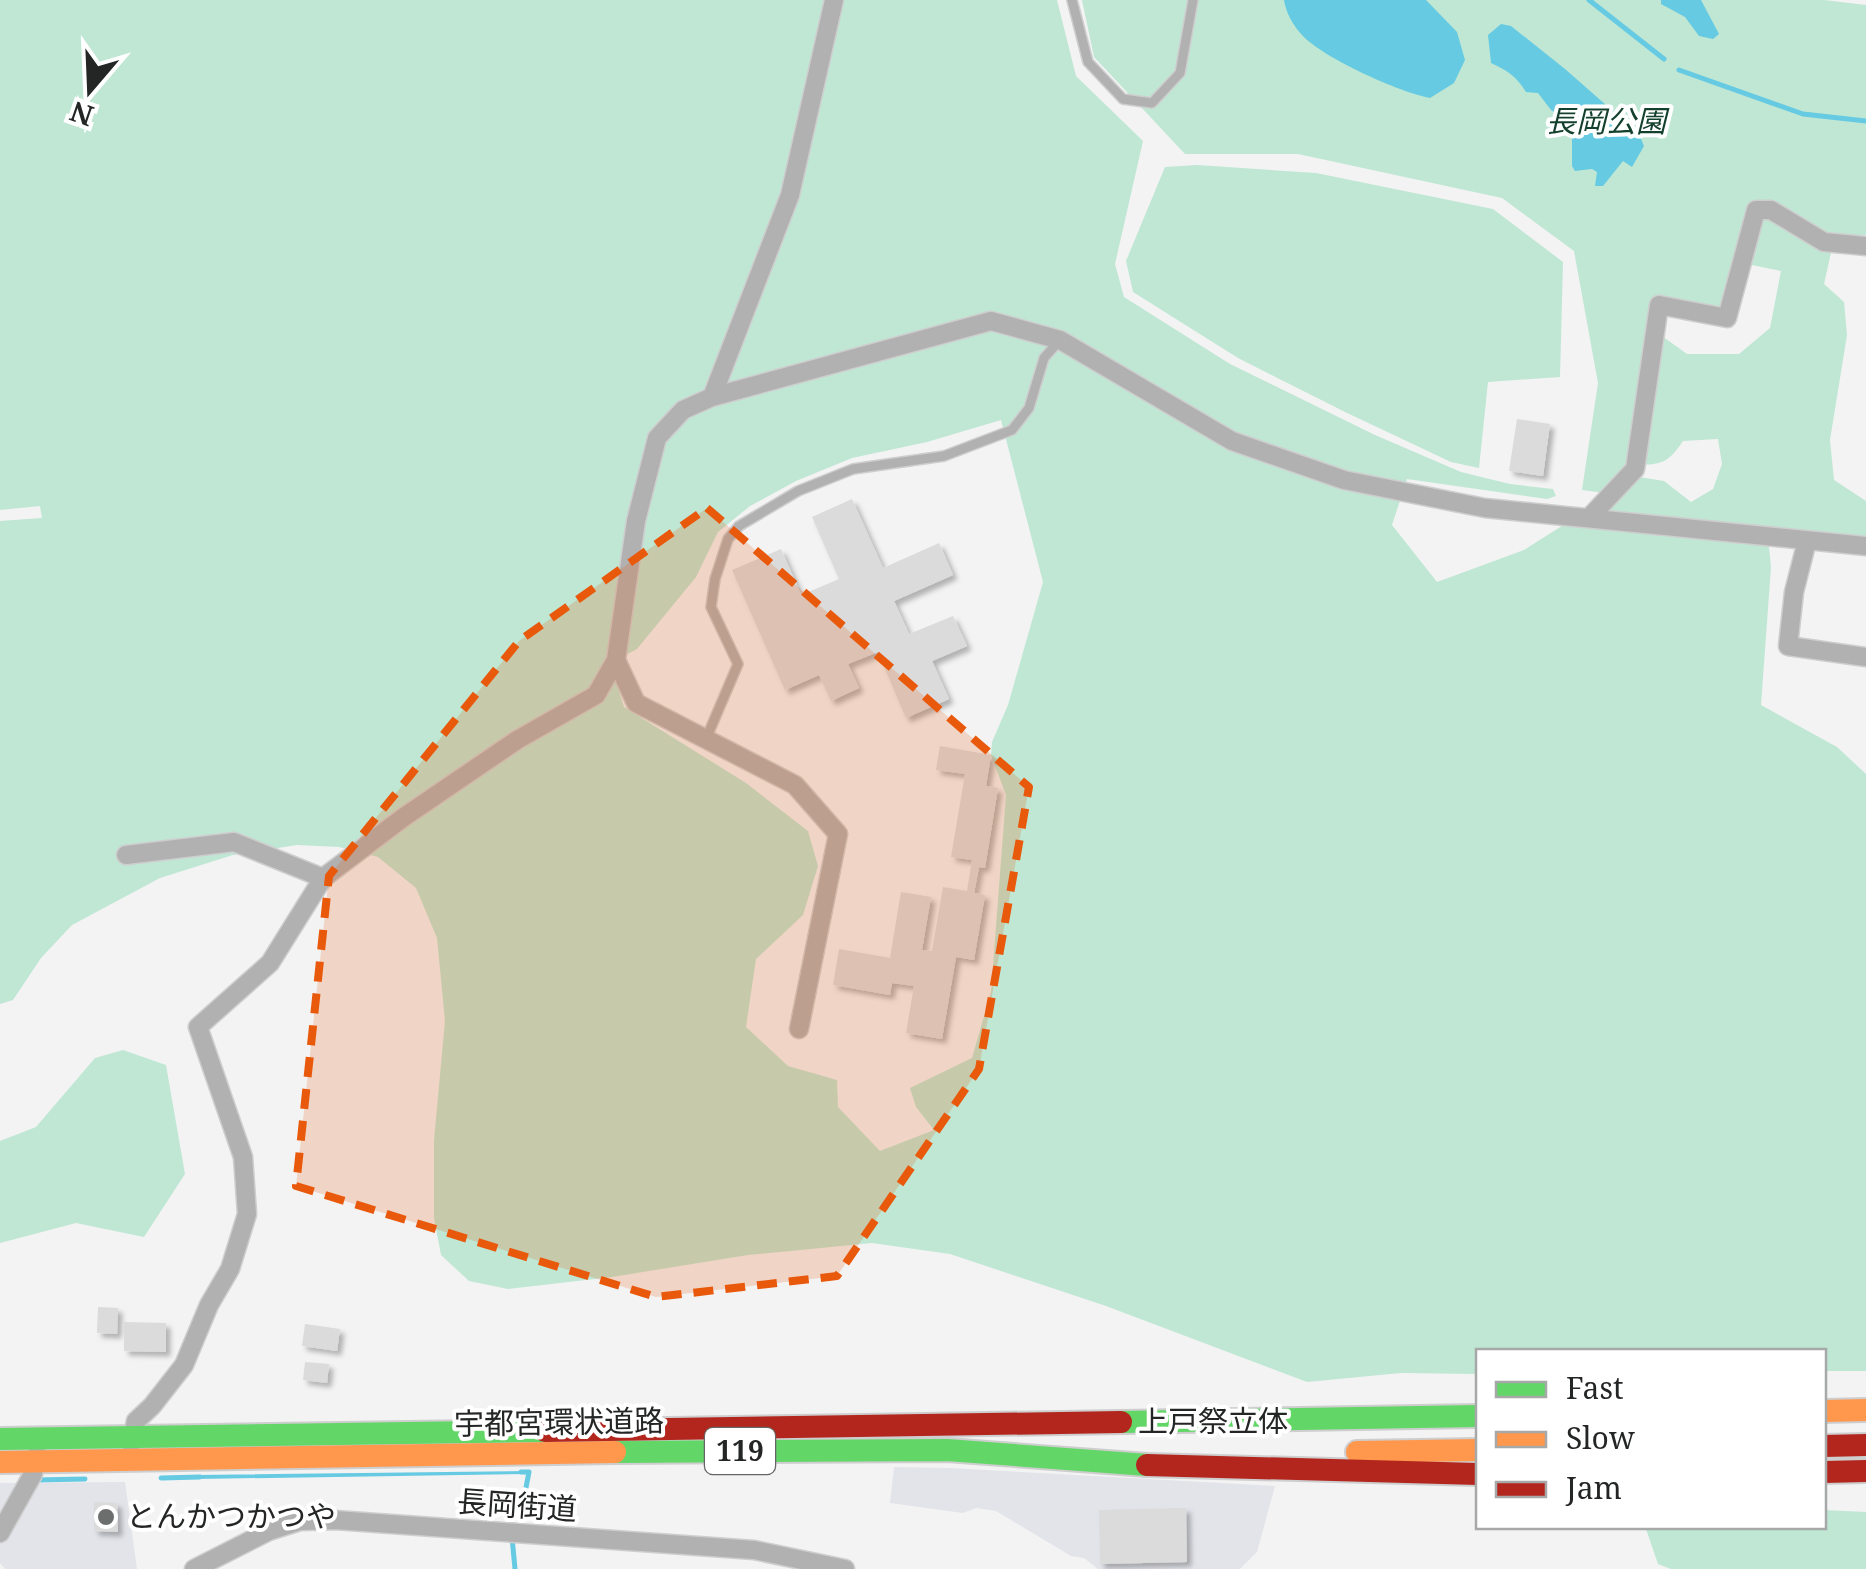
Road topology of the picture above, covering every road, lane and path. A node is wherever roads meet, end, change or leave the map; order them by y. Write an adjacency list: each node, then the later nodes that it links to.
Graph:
1 (834, 0): 6 (street)
2 (1072, 0): 3 (lane)
3 (1193, 0)
4 (1866, 246): 7 (street)
5 (1060, 340): 6 (street); 7 (street); 12 (lane)
6 (712, 397): 11 (street)
7 (1588, 518): 8 (street)
8 (1807, 541): 9 (street); 10 (street)
9 (1866, 546)
10 (1866, 657)
11 (616, 660): 12 (street); 14 (street)
12 (706, 739): 15 (street)
13 (126, 855): 14 (street)
14 (323, 878): 26 (street)
15 (799, 1028)
16 (1866, 1410): 17 (highway)
17 (1826, 1411)
18 (1476, 1416): 19 (highway, 宇都宮環状道路 / 119)
19 (958, 1424): 22 (highway, 上戸祭立体 / 119); 26 (highway, 宇都宮環状道路 / 119)
20 (1866, 1427): 21 (highway)
21 (1826, 1428)
22 (1476, 1432)
23 (0, 1440): 27 (highway, 宇都宮環状道路 / 119)
24 (1866, 1445): 25 (highway)
25 (1826, 1446)
26 (131, 1448): 27 (highway, 宇都宮環状道路 / 119); 28 (highway, 宇都宮環状道路 / 119)
27 (37, 1450): 30 (highway, 宇都宮環状道路 / 119); 34 (street)
28 (947, 1450): 29 (highway, 上戸祭立体 / 119); 33 (highway, 宇都宮環状道路 / 119)
29 (1476, 1450)
30 (0, 1462)
31 (1866, 1471): 32 (highway)
32 (1826, 1472)
33 (1476, 1474)
34 (0, 1533)
35 (194, 1569): 36 (street, 長岡街道)
36 (845, 1569)

